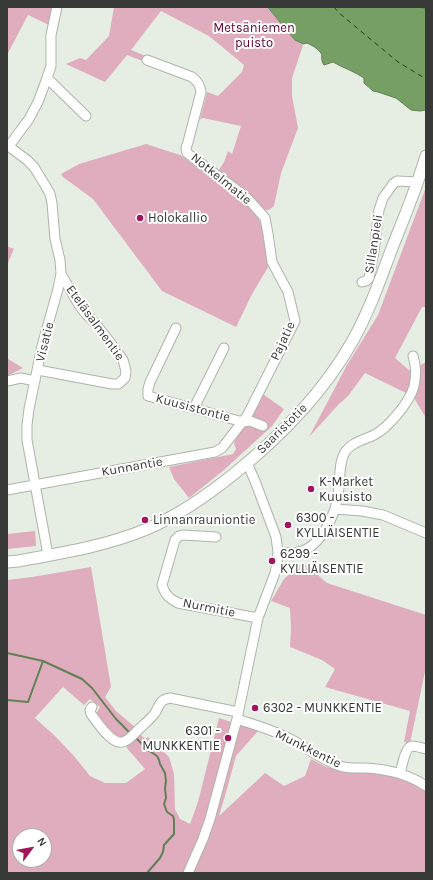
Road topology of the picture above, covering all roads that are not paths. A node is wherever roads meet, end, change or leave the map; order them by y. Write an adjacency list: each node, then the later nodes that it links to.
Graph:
1 (57, 7): 3 (street)
2 (147, 60): 8 (street, Notkelmatie)
3 (47, 78): 4 (street); 5 (street)
4 (86, 116)
5 (8, 146): 9 (street, Visatie)
6 (426, 156): 7 (main road, Saaristotie)
7 (418, 182): 10 (street, Sillanpieli); 20 (main road, Saaristotie)
8 (260, 212): 18 (street, Pajatie)
9 (61, 274): 14 (street, Visatie); 14 (street, Eteläsalmentie)
10 (362, 282)
11 (176, 328): 17 (street, Kuusistontie)
12 (224, 348): 17 (street)
13 (414, 356): 23 (street)
14 (38, 370): 16 (street, Visatie)
15 (7, 381): 16 (street)
16 (35, 381): 21 (street, Visatie)
17 (194, 408): 18 (street, Kuusistontie)
18 (243, 422): 19 (street, Kuusistontie); 21 (street, Kunnantie)
19 (263, 426)
20 (247, 464): 26 (street); 27 (main road, Saaristotie)
21 (35, 485): 22 (street, Kunnantie); 27 (street, Visatie)
22 (7, 490)
23 (335, 509): 24 (street); 26 (street)
24 (426, 533)
25 (216, 537): 29 (street, Nurmitie)
26 (278, 552): 29 (street)
27 (48, 555): 28 (main road, Saaristotie)
28 (7, 562)
29 (258, 618): 31 (street)
30 (92, 707): 31 (street, Munkkentie)
31 (238, 715): 33 (street, Munkkentie); 35 (street)
32 (426, 749): 33 (street)
33 (400, 773): 34 (street, Munkkentie)
34 (426, 786)
35 (188, 873)

